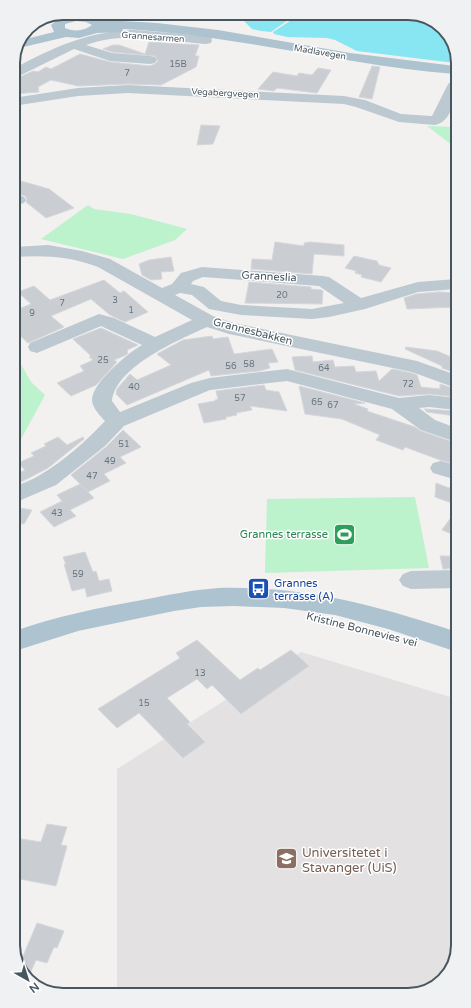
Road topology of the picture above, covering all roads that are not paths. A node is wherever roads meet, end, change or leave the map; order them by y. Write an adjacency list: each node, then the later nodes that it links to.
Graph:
1 (79, 20): 3 (main road, Madlavegen)
2 (88, 20): 9 (main road, Madlavegen)
3 (61, 26): 4 (main road, Madlavegen); 5 (street, Grannesarmen); 6 (main road, Madlavegen); 7 (street); 8 (street, Grannesarmen)
4 (28, 38)
5 (206, 40)
6 (25, 42)
7 (150, 60)
8 (20, 68)
9 (451, 70)
10 (451, 93): 11 (street, Vegabergvegen)
11 (20, 101)
12 (20, 252): 15 (street, Grannesbakken)
13 (451, 284): 16 (street)
14 (178, 288): 15 (street, Granneslia); 16 (street); 16 (street, Granneslia)
15 (160, 295): 17 (street, Grannesbakken)
16 (359, 305)
17 (206, 320): 18 (street); 20 (street, Grannesbakken)
18 (156, 344): 19 (street); 23 (street)
19 (37, 347)
20 (451, 380)
21 (451, 403): 22 (street)
22 (399, 404): 23 (street); 24 (street)
23 (116, 421): 25 (street)
24 (451, 433)
25 (20, 493)
26 (451, 579): 27 (street)
27 (411, 580)
28 (146, 608): 29 (main road, Kristine Bonnevies vei); 30 (main road, Kristine Bonnevies vei); 31 (main road, Kristine Bonnevies vei)
29 (20, 639)
30 (451, 640)
31 (451, 653)

